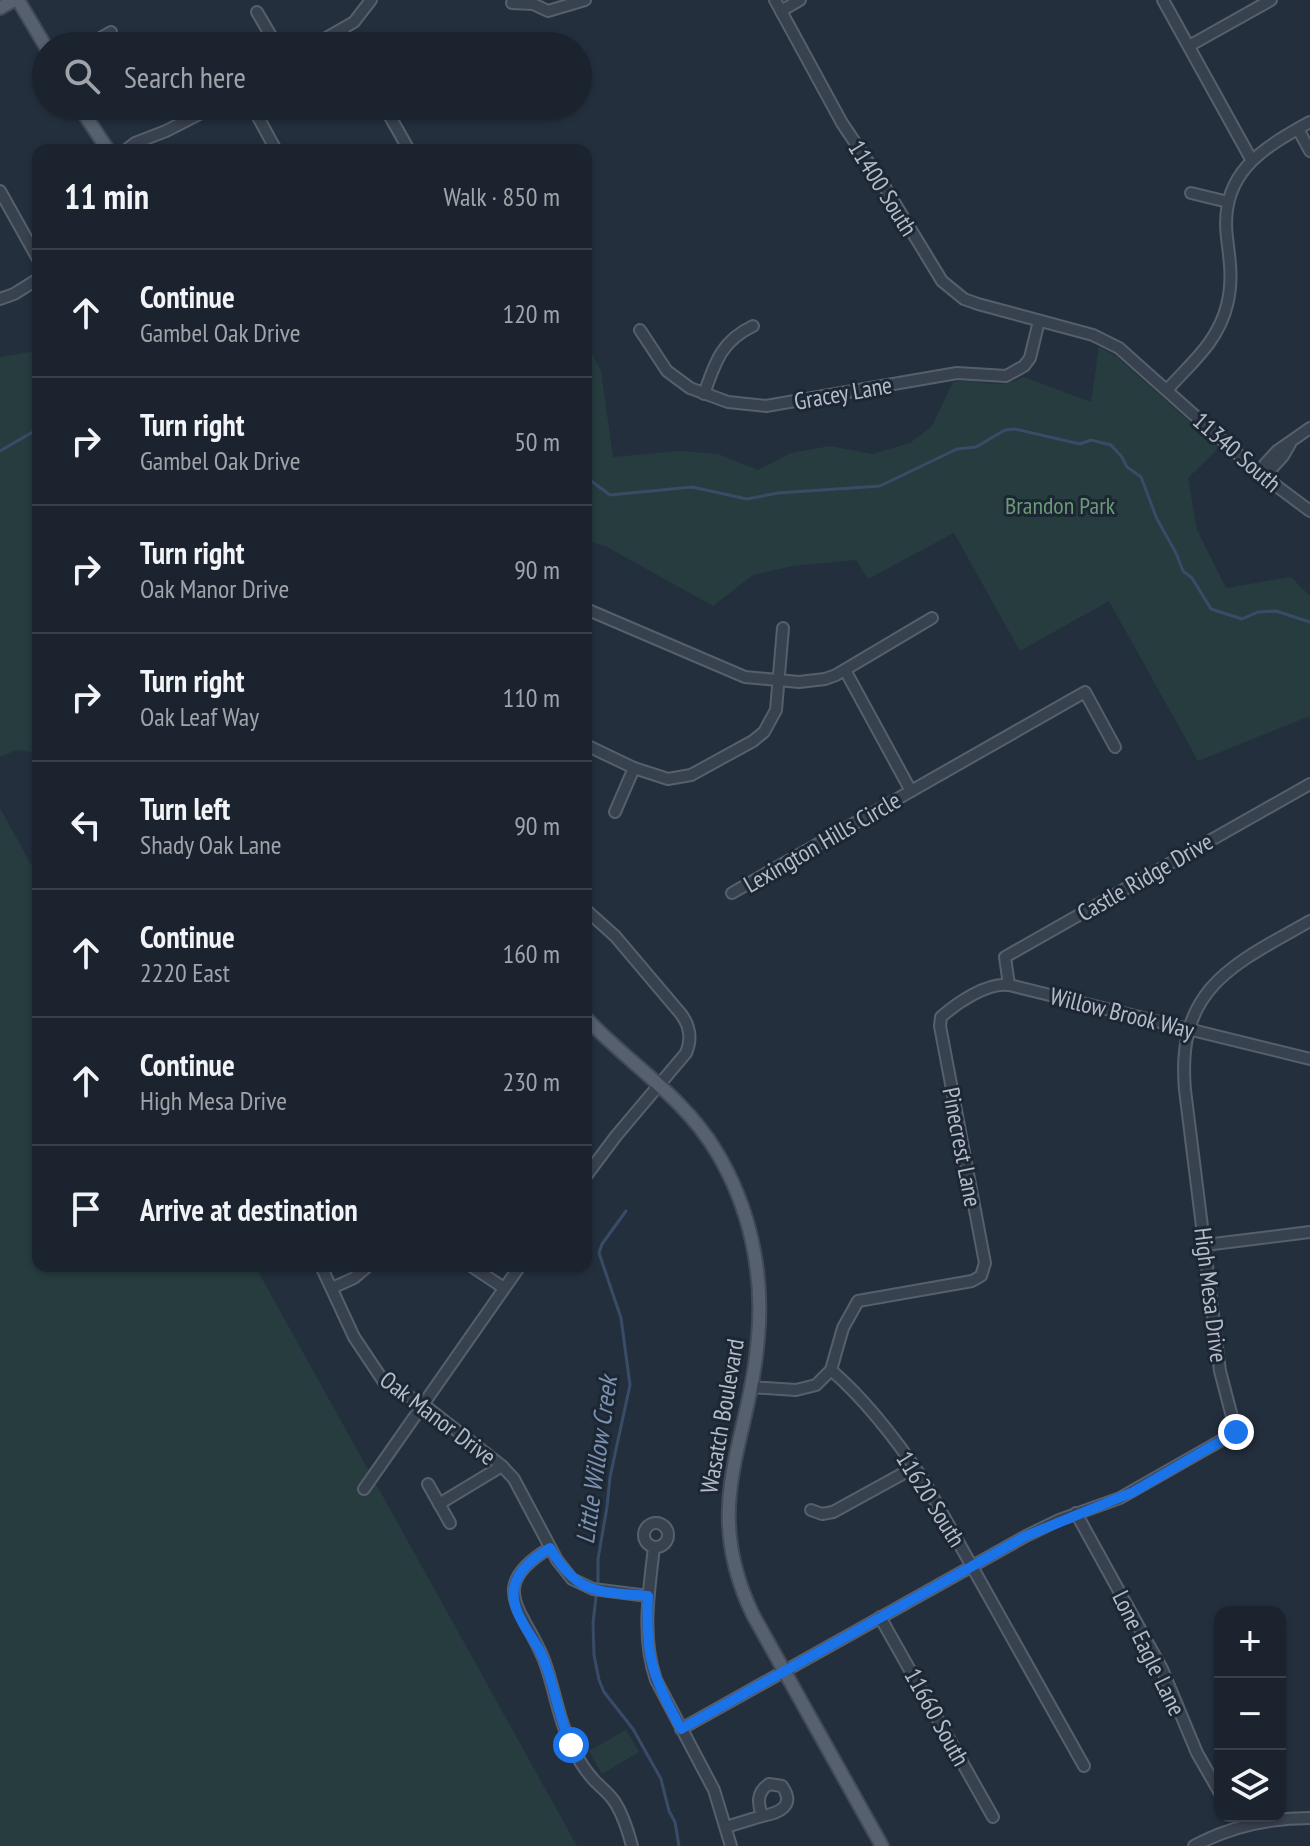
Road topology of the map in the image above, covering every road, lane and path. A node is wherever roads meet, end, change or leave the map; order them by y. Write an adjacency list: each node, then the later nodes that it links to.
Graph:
1 (16, 0): 9 (main road); 13 (main road)
2 (371, 0): 12 (street)
3 (585, 0): 8 (street)
4 (775, 0): 10 (street, 11400 South)
5 (800, 0): 10 (street)
6 (1163, 0): 16 (street)
7 (1271, 0): 16 (street)
8 (512, 3)
9 (0, 8)
10 (781, 11): 35 (street, 11400 South)
11 (257, 12): 14 (street)
12 (342, 30): 15 (street)
13 (36, 32)
14 (269, 32)
15 (338, 32)
16 (1189, 46): 28 (street)
17 (88, 120): 23 (main road)
18 (188, 120): 24 (street)
19 (260, 120): 25 (street)
20 (392, 120): 26 (street)
21 (1310, 122): 22 (street)
22 (1298, 129): 27 (street); 28 (street)
23 (104, 144)
24 (134, 144)
25 (273, 144)
26 (406, 144)
27 (1310, 151)
28 (1251, 159): 31 (street)
29 (0, 191): 32 (street)
30 (1191, 193): 31 (street)
31 (1228, 202): 38 (street)
32 (32, 248)
33 (32, 283): 34 (street)
34 (0, 299)
35 (1039, 321): 38 (street, 11400 South); 39 (street, Gracey Lane)
36 (753, 326): 39 (street)
37 (640, 330): 39 (street, Gracey Lane)
38 (1167, 390): 41 (street, 11340 South)
39 (704, 394)
40 (1310, 428): 41 (street)
41 (1261, 475): 42 (street, 11340 South)
42 (1310, 511)
43 (592, 612): 47 (street)
44 (932, 618): 46 (street)
45 (783, 628): 47 (street)
46 (845, 670): 47 (street); 52 (street)
47 (780, 681): 50 (street)
48 (1115, 747): 52 (street, Lexington Hills Circle)
49 (592, 748): 50 (street)
50 (634, 768): 53 (street)
51 (1310, 784): 57 (street, Castle Ridge Drive)
52 (911, 791): 54 (street, Lexington Hills Circle)
53 (615, 812)
54 (732, 893)
55 (592, 915): 61 (street)
56 (1310, 921): 59 (street, High Mesa Drive)
57 (1009, 985): 59 (street, Willow Brook Way); 71 (street, Pinecrest Lane)
58 (592, 1024): 61 (main road, Wasatch Boulevard)
59 (1188, 1029): 60 (street, Willow Brook Way); 64 (street, High Mesa Drive)
60 (1310, 1059)
61 (659, 1083): 62 (street); 72 (main road, Wasatch Boulevard)
62 (592, 1168)
63 (1310, 1232): 64 (street)
64 (1205, 1245): 80 (street, High Mesa Drive)
65 (324, 1272): 69 (street, Oak Manor Drive)
66 (361, 1272): 69 (street)
67 (480, 1272): 70 (street)
68 (516, 1272): 70 (street)
69 (332, 1288): 73 (street, Oak Manor Drive)
70 (504, 1288): 73 (street)
71 (831, 1370): 72 (street); 75 (street, 11620 South)
72 (750, 1387): 87 (main road, Wasatch Boulevard)
73 (424, 1405): 74 (street, Oak Manor Drive); 77 (street)
74 (502, 1466): 78 (street); 83 (street, Oak Manor Drive)
75 (915, 1467): 79 (street); 84 (street, 11620 South)
76 (428, 1484): 78 (street)
77 (364, 1489)
78 (439, 1504): 81 (street)
79 (811, 1510)
80 (1076, 1513): 84 (street, High Mesa Drive); 90 (street, Lone Eagle Lane)
81 (450, 1523)
82 (654, 1547): 85 (street)
83 (550, 1548): 85 (street, Oak Manor Drive); 96 (street)
84 (972, 1566): 86 (street, High Mesa Drive); 89 (street, 11620 South)
85 (648, 1596): 88 (street)
86 (880, 1617): 87 (street, High Mesa Drive); 92 (street, 11660 South)
87 (784, 1671): 88 (street, High Mesa Drive); 98 (main road, Wasatch Boulevard)
88 (681, 1729): 95 (street)
89 (1084, 1766)
90 (1214, 1782)
91 (762, 1816): 95 (street)
92 (993, 1817)
93 (1310, 1818): 94 (street)
94 (1231, 1823): 99 (street)
95 (726, 1827): 97 (street)
96 (632, 1846)
97 (731, 1846)
98 (882, 1846)
99 (1194, 1846)

